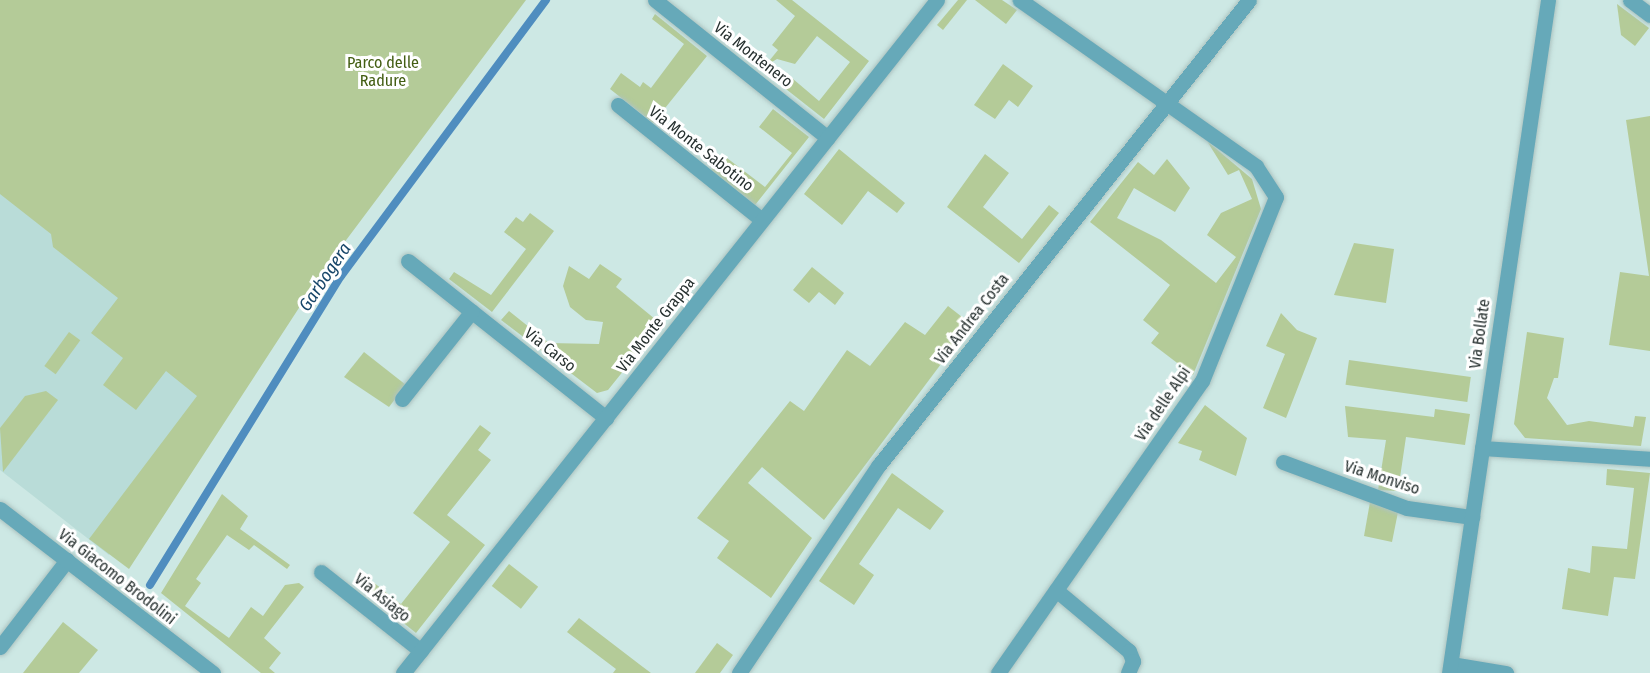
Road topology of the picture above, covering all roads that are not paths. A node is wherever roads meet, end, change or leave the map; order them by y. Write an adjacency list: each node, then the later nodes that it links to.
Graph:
1 (655, 0): 10 (street, Via Montenero)
2 (937, 0): 10 (street, Via Monte Grappa)
3 (1020, 0): 8 (street, Via delle Alpi)
4 (1249, 0): 8 (street, Via Andrea Costa)
5 (1548, 0): 16 (street, Via Bollate)
6 (1630, 0): 7 (street)
7 (1650, 15)
8 (1168, 102): 23 (street, Via delle Alpi); 27 (street, Via Andrea Costa)
9 (618, 105): 11 (street, Via Monte Sabotino)
10 (828, 138): 11 (street, Via Monte Grappa)
11 (762, 220): 15 (street, Via Monte Grappa)
12 (408, 261): 13 (street, Via Carso)
13 (472, 311): 14 (street); 15 (street, Via Carso)
14 (402, 399)
15 (606, 418): 25 (street, Via Monte Grappa)
16 (1482, 448): 17 (street); 20 (street, Via Bollate)
17 (1650, 459)
18 (1283, 462): 20 (street, Via Monviso)
19 (0, 509): 21 (street, Via Giacomo Brodolini)
20 (1472, 518): 26 (street, Via Bollate)
21 (67, 560): 24 (street); 28 (street, Via Giacomo Brodolini)
22 (321, 572): 25 (street, Via Asiago)
23 (1056, 590): 30 (street, Via delle Alpi); 31 (street)
24 (0, 647)
25 (421, 651): 29 (street, Via Monte Grappa)
26 (1450, 669): 32 (street)
27 (747, 670)
28 (213, 673)
29 (403, 673)
30 (998, 673)
31 (1128, 673)
32 (1506, 673)

